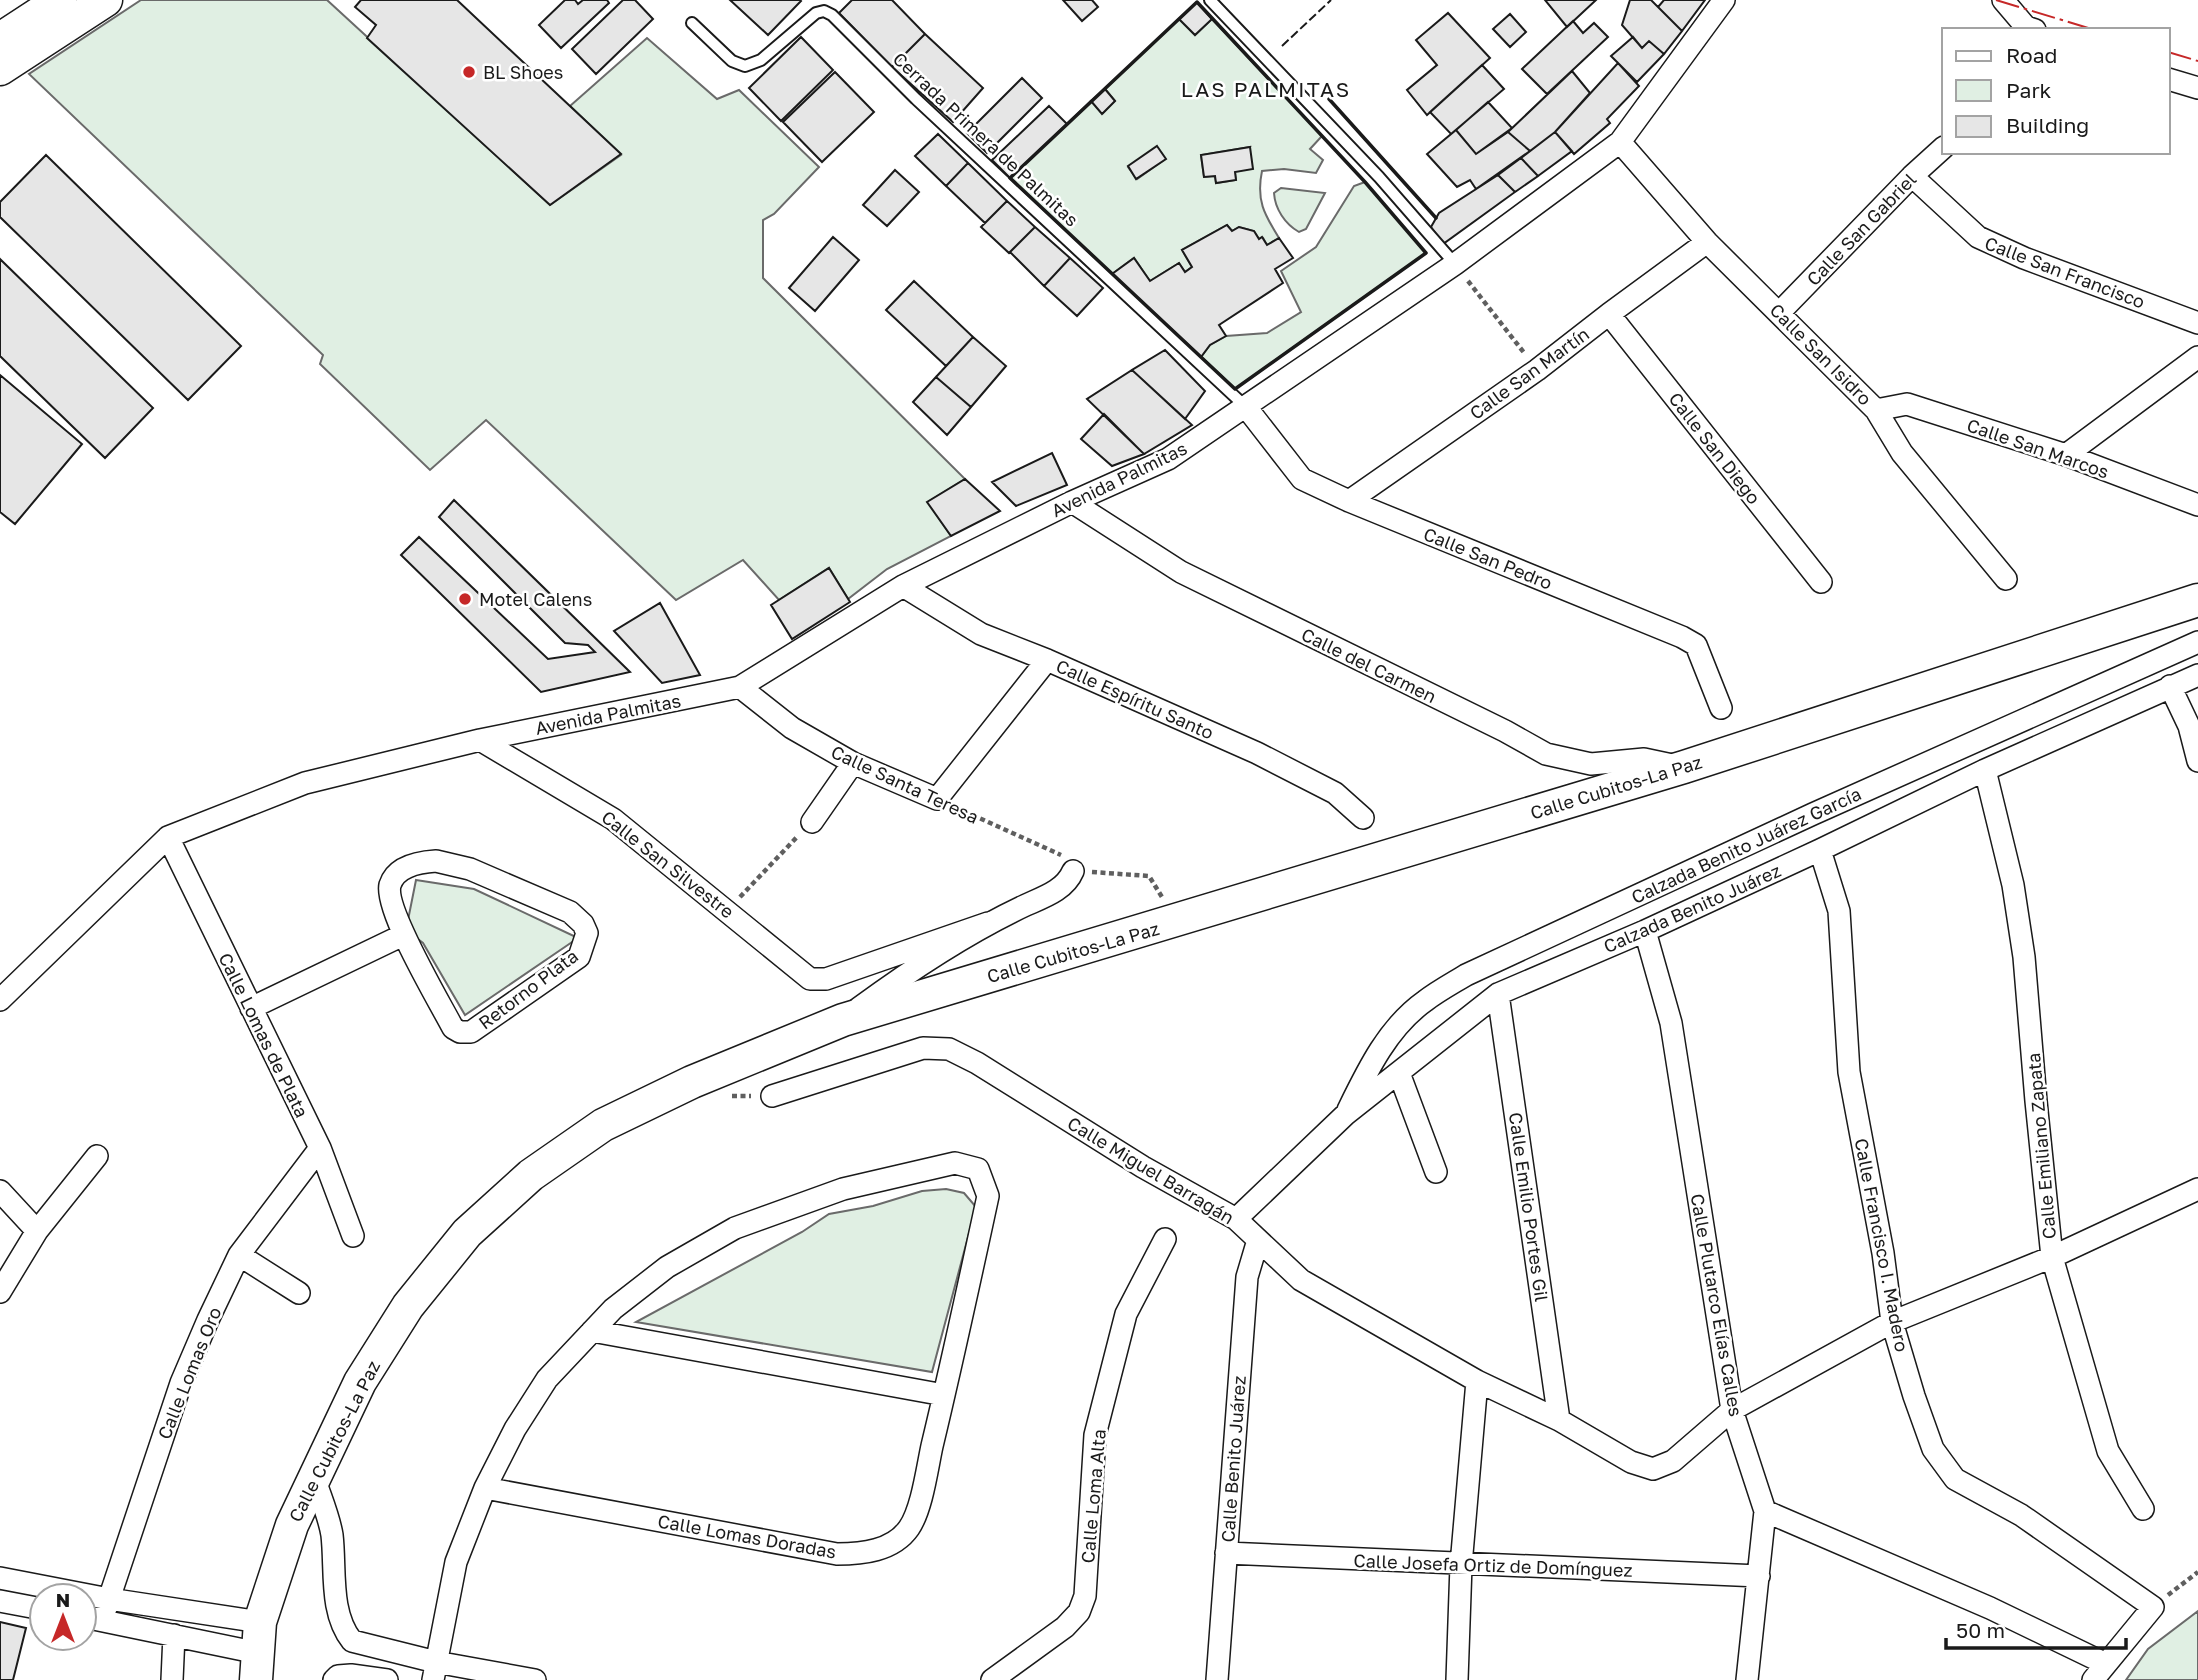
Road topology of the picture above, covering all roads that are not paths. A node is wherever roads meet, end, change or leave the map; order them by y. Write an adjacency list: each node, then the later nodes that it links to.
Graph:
1 (61, 0): 8 (main road)
2 (106, 0): 9 (main road)
3 (1210, 0): 16 (lane)
4 (1724, 0): 12 (street, Avenida Palmitas)
5 (2003, 0): 7 (street)
6 (692, 23): 21 (lane, Cerrada Primera de Palmitas)
7 (2028, 28)
8 (0, 39)
9 (0, 69)
10 (2170, 80): 11 (street)
11 (2198, 88)
12 (1620, 142): 15 (street, Calle San Isidro); 16 (street, Avenida Palmitas)
13 (1942, 149): 14 (street, Calle San Gabriel)
14 (1912, 176): 17 (street, Calle San Gabriel); 19 (street, Calle San Francisco)
15 (1707, 242): 17 (street, Calle San Isidro); 18 (street, Calle San Martín)
16 (1455, 264): 21 (street, Avenida Palmitas)
17 (1779, 313): 22 (street, Calle San Isidro)
18 (1609, 314): 24 (street, Calle San Martín); 28 (street, Calle San Diego)
19 (2198, 323)
20 (2198, 357): 23 (street)
21 (1246, 407): 24 (street, Calle San Pedro); 25 (street, Avenida Palmitas)
22 (1877, 410): 23 (street, Calle San Marcos); 27 (street, Calle San Isidro)
23 (2066, 455): 26 (street, Calle San Marcos)
24 (1349, 501): 36 (street, Calle San Pedro)
25 (1072, 502): 29 (street, Avenida Palmitas); 40 (street, Calle del Carmen)
26 (2198, 506)
27 (2006, 579)
28 (1821, 582)
29 (903, 586): 32 (street, Calle Espíritu Santo); 34 (street, Avenida Palmitas)
30 (2198, 600): 40 (main road, Calle Cubitos-La Paz)
31 (2198, 642): 56 (street, Calzada Benito Juárez García)
32 (1047, 660): 39 (street, Calle Santa Teresa); 42 (street, Calle Espíritu Santo)
33 (2198, 675): 35 (street, Calzada Benito Juárez)
34 (740, 687): 37 (street, Avenida Palmitas); 39 (street, Calle Santa Teresa)
35 (2170, 687): 38 (street); 41 (street, Calzada Benito Juárez)
36 (1721, 708)
37 (480, 740): 44 (street, Avenida Palmitas); 47 (street, Calle San Silvestre)
38 (2198, 761)
39 (853, 763): 43 (street)
40 (1684, 767): 53 (main road, Calle Cubitos-La Paz)
41 (1985, 770): 45 (street, Calzada Benito Juárez); 68 (street, Calle Emiliano Zapata)
42 (1363, 818)
43 (812, 822)
44 (169, 837): 50 (street); 52 (street, Calle Lomas de Plata)
45 (1820, 850): 48 (street, Calzada Benito Juárez); 71 (street, Calle Francisco I. Madero)
46 (1073, 871): 47 (street)
47 (988, 923): 53 (street)
48 (1645, 931): 51 (street, Calzada Benito Juárez); 75 (street, Calle Plutarco Elías Calles)
49 (403, 935): 49 (street, Retorno Plata); 52 (street)
50 (4, 989)
51 (1498, 995): 54 (street, Calzada Benito Juárez); 76 (street, Calle Emilio Portes Gil)
52 (251, 1008): 57 (street, Calle Lomas de Plata)
53 (843, 1020): 77 (main road, Calle Cubitos-La Paz)
54 (1399, 1073): 56 (street, Calzada Benito Juárez); 59 (street)
55 (772, 1096): 62 (street, Calle Miguel Barragán)
56 (1346, 1114): 62 (street, Calzada Benito Juárez)
57 (320, 1148): 64 (street, Calle Lomas de Plata); 67 (street, Calle Lomas Oro)
58 (97, 1156): 63 (street)
59 (1436, 1172)
60 (2198, 1189): 68 (street)
61 (0, 1191): 63 (street)
62 (1236, 1219): 66 (street, Calle Miguel Barragán)
63 (37, 1231): 69 (street)
64 (353, 1236)
65 (1165, 1239): 99 (street, Calle Loma Alta)
66 (1258, 1240): 73 (street, Calle Miguel Barragán); 81 (street, Calle Benito Juárez)
67 (239, 1255): 70 (street); 85 (street, Calle Lomas Oro)
68 (2052, 1256): 71 (street); 79 (street, Calle Emiliano Zapata)
69 (0, 1292)
70 (299, 1293)
71 (1892, 1322): 75 (street); 94 (street, Calle Francisco I. Madero)
72 (592, 1331): 74 (street); 74 (street, Calle Lomas Doradas); 78 (street)
73 (1477, 1381): 76 (street, Calle Miguel Barragán); 82 (street)
74 (944, 1395): 78 (street, Calle Lomas Doradas)
75 (1732, 1410): 76 (street, Calle Miguel Barragán); 80 (street, Calle Plutarco Elías Calles)
76 (1559, 1420)
77 (314, 1477): 90 (main road, Calle Cubitos-La Paz); 93 (street)
78 (485, 1488): 93 (street)
79 (2143, 1509)
80 (1765, 1511): 83 (street, Calle Plutarco Elías Calles); 94 (street)
81 (1226, 1553): 82 (street, Calle Josefa Ortiz de Domínguez); 100 (street, Calle Benito Juárez)
82 (1461, 1564): 83 (street, Calle Josefa Ortiz de Domínguez); 101 (street)
83 (1759, 1576): 102 (street, Calle Plutarco Elías Calles)
84 (0, 1578): 85 (street)
85 (109, 1598): 88 (street, Calle Lomas Oro); 90 (street)
86 (0, 1601): 87 (street)
87 (28, 1606)
88 (98, 1612)
89 (98, 1620): 91 (street)
90 (260, 1622): 92 (main road, Calle Cubitos-La Paz)
91 (174, 1635): 92 (street); 95 (street)
92 (257, 1667)
93 (434, 1671): 98 (street)
94 (2099, 1672)
95 (172, 1680)
96 (334, 1680): 97 (street)
97 (387, 1680)
98 (535, 1680)
99 (992, 1680)
100 (1217, 1680)
101 (1457, 1680)
102 (1746, 1680)

